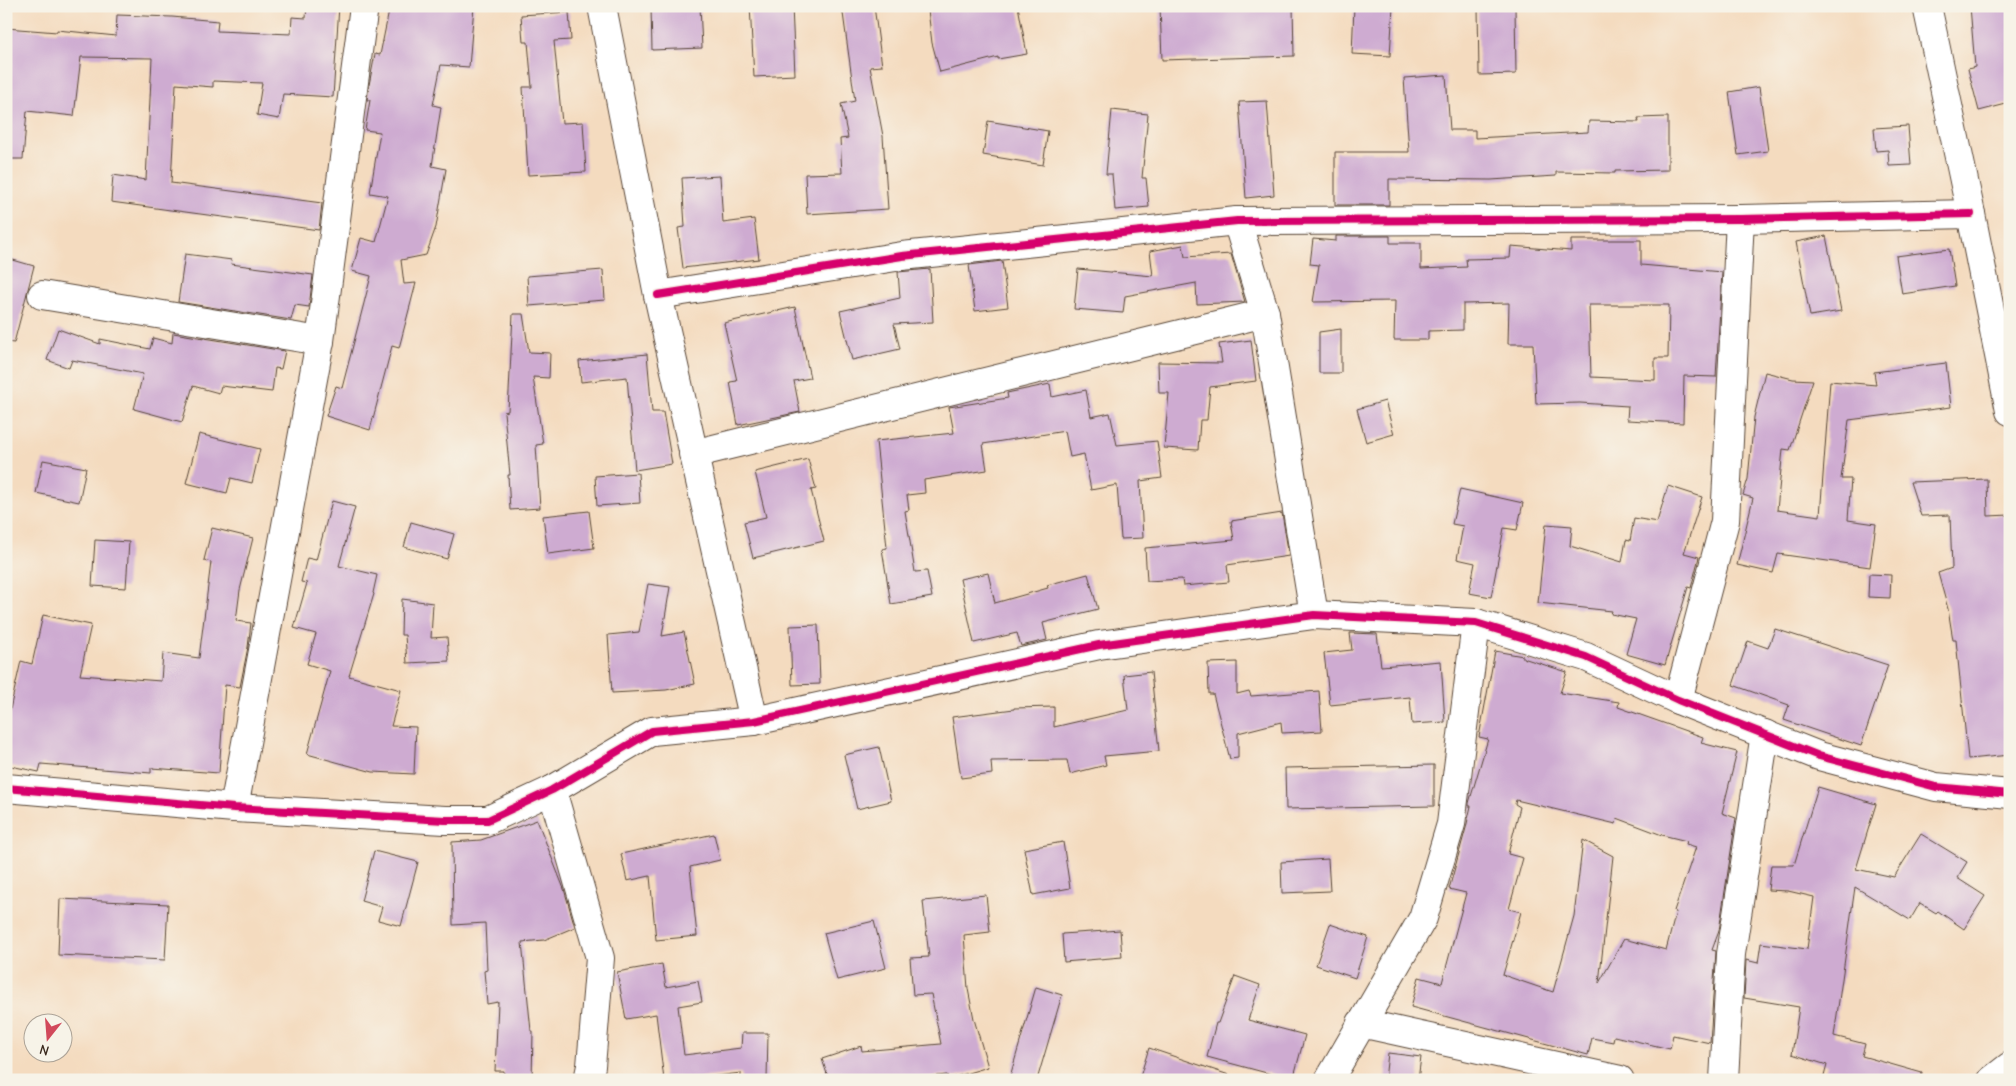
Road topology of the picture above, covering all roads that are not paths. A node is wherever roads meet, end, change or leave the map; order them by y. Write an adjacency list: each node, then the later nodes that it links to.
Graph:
1 (364, 6): 10 (street)
2 (602, 6): 8 (street)
3 (1927, 6): 4 (street)
4 (1971, 214): 5 (street); 11 (street)
5 (1740, 219): 6 (street); 16 (street)
6 (1237, 221): 8 (street); 9 (street)
7 (42, 295): 10 (street)
8 (658, 295): 13 (street)
9 (1265, 313): 13 (street); 14 (street)
10 (320, 341): 22 (street)
11 (2006, 378): 12 (street)
12 (2010, 411)
13 (693, 454): 17 (street)
14 (1314, 615): 15 (street); 17 (street)
15 (1476, 623): 16 (street); 23 (street)
16 (1678, 700): 18 (street)
17 (754, 721): 20 (street)
18 (1765, 734): 21 (street); 28 (street)
19 (6, 788): 22 (street)
20 (552, 790): 22 (street); 25 (street)
21 (2010, 794)
22 (234, 808)
23 (1361, 1024): 26 (street); 27 (street)
24 (2010, 1066): 29 (street)
25 (588, 1080)
26 (1329, 1080)
27 (1620, 1080)
28 (1724, 1080)
29 (1992, 1080)

